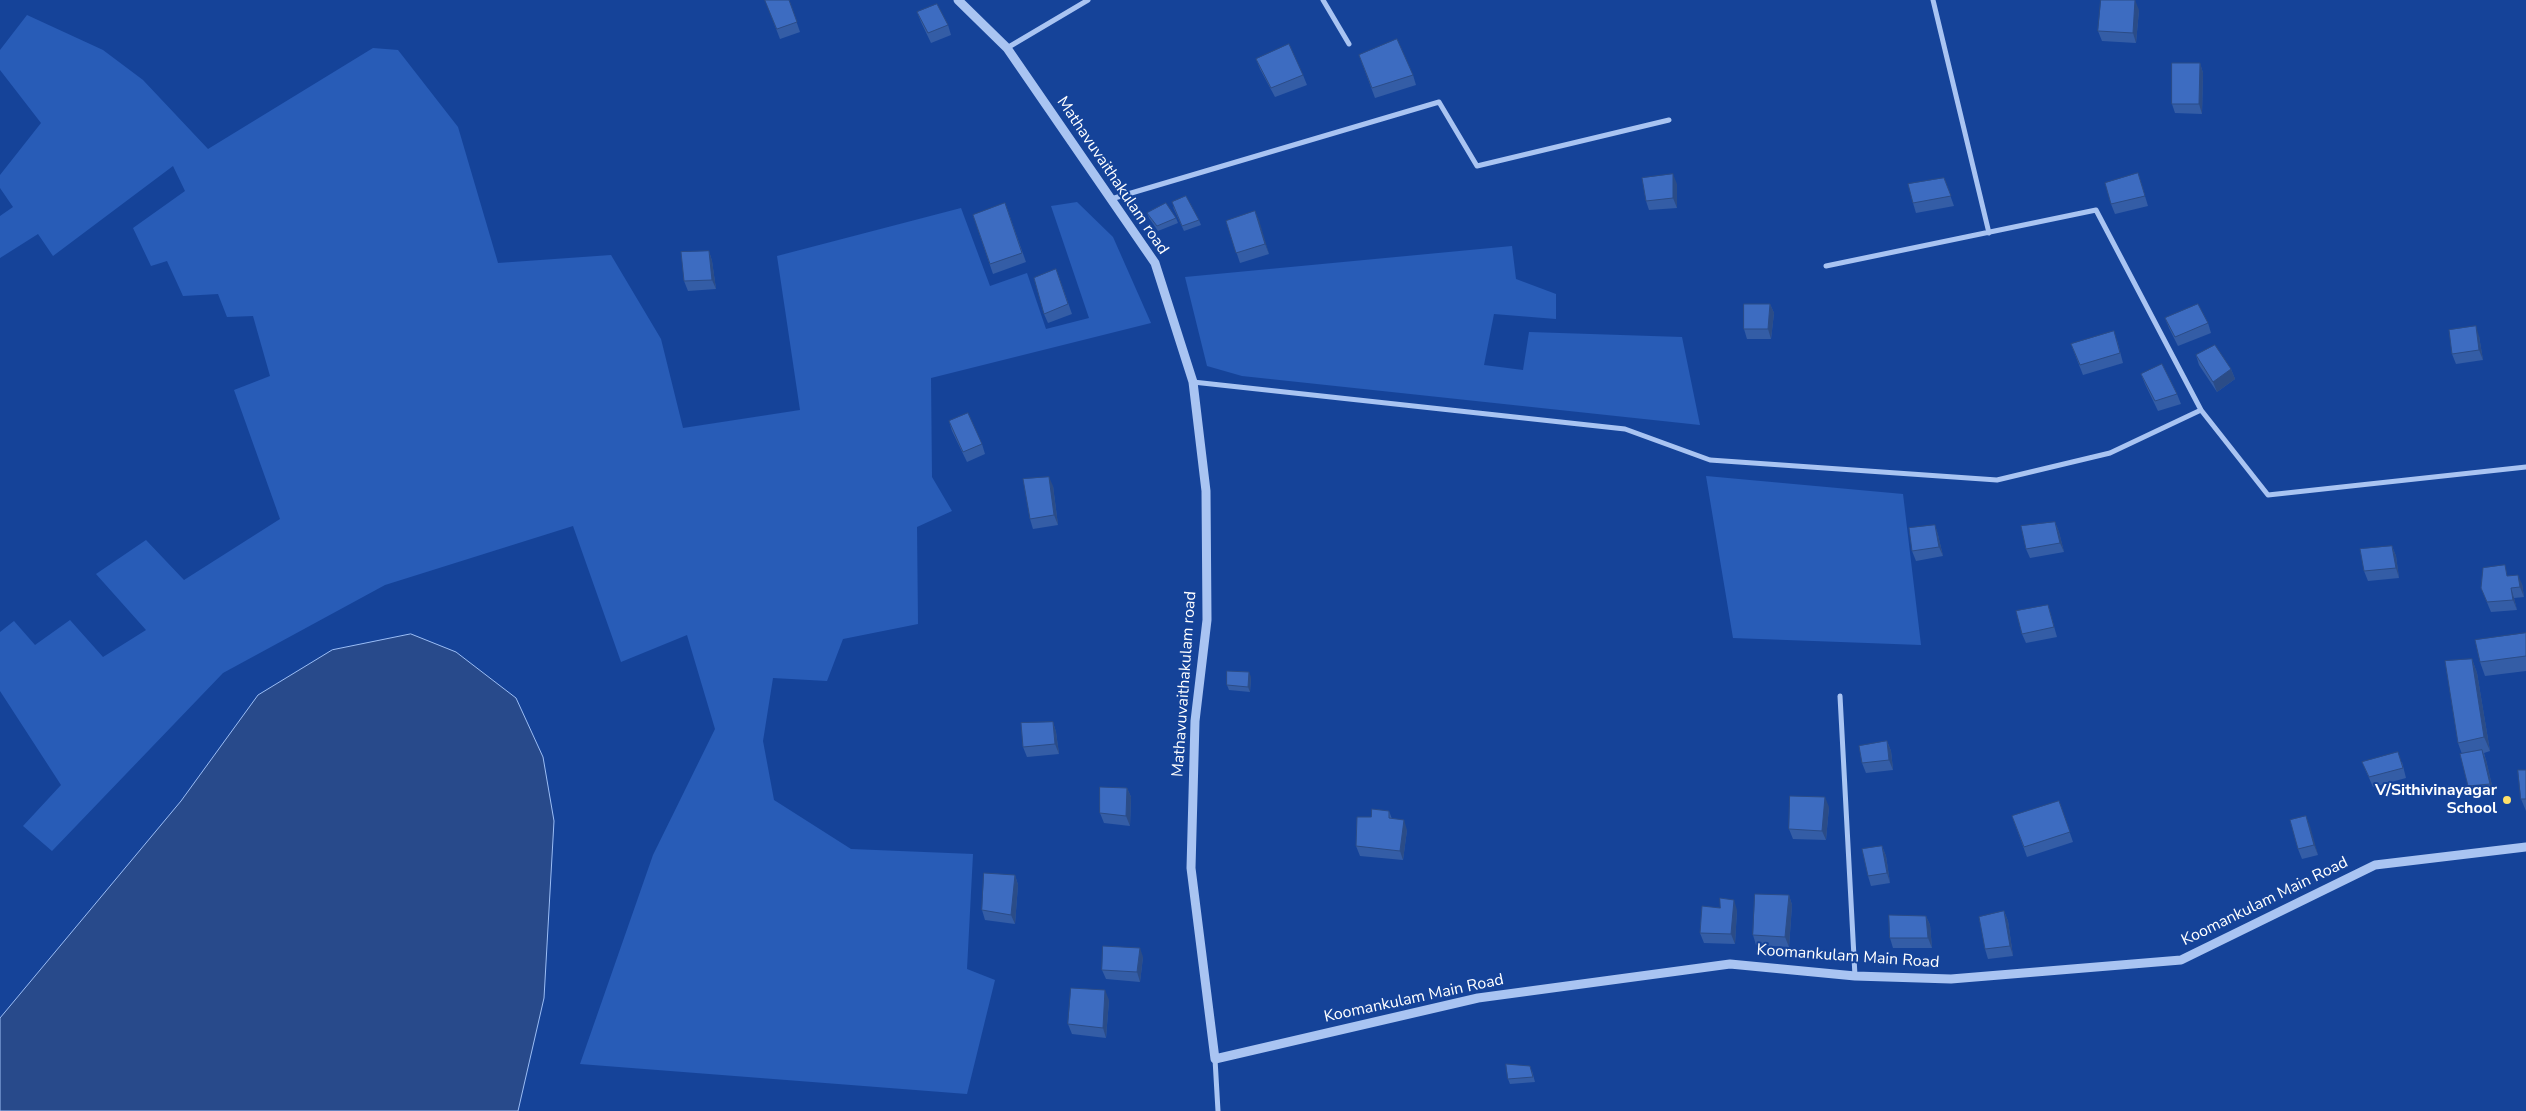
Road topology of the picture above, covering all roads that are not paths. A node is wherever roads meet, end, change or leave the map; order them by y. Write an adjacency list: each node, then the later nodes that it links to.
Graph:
1 (958, 0): 6 (street, Mathavuvaithakulam road)
2 (1088, 0): 6 (street)
3 (1323, 0): 5 (street)
4 (1933, 0): 9 (street)
5 (1349, 44)
6 (1007, 48): 8 (street, Mathavuvaithakulam road)
7 (1669, 120): 8 (street)
8 (1111, 199): 11 (street, Mathavuvaithakulam road)
9 (1989, 233): 10 (street); 12 (street)
10 (1826, 266)
11 (1193, 382): 12 (street); 17 (street, Mathavuvaithakulam road)
12 (2201, 410): 13 (street)
13 (2526, 467)
14 (1840, 696): 16 (street)
15 (2526, 847): 16 (street, Koomankulam Main Road)
16 (1855, 976): 17 (street, Koomankulam Main Road)
17 (1215, 1059): 18 (street, Mathavuvaithakulam road)
18 (1218, 1111)

